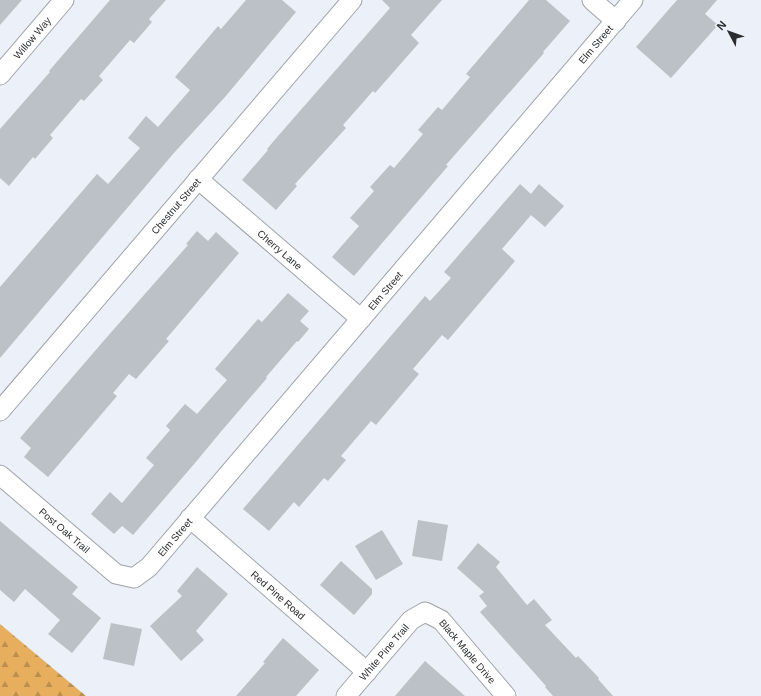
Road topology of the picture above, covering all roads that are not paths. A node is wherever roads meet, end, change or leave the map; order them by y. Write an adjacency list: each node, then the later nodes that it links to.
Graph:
1 (64, 0): 6 (street, Willow Way)
2 (352, 0): 7 (street, Chestnut Street)
3 (592, 0): 5 (street)
4 (634, 0): 5 (street, Elm Street)
5 (616, 21): 8 (street, Elm Street)
6 (0, 75)
7 (198, 180): 8 (street, Cherry Lane); 9 (street, Chestnut Street)
8 (361, 318): 11 (street, Elm Street)
9 (0, 412)
10 (0, 474): 12 (street, Post Oak Trail)
11 (190, 518): 12 (street, Elm Street); 14 (street, Red Pine Road)
12 (134, 578)
13 (425, 612): 14 (street, White Pine Trail); 16 (street, Black Maple Drive)
14 (367, 672): 15 (street, White Pine Trail)
15 (346, 696)
16 (506, 696)

